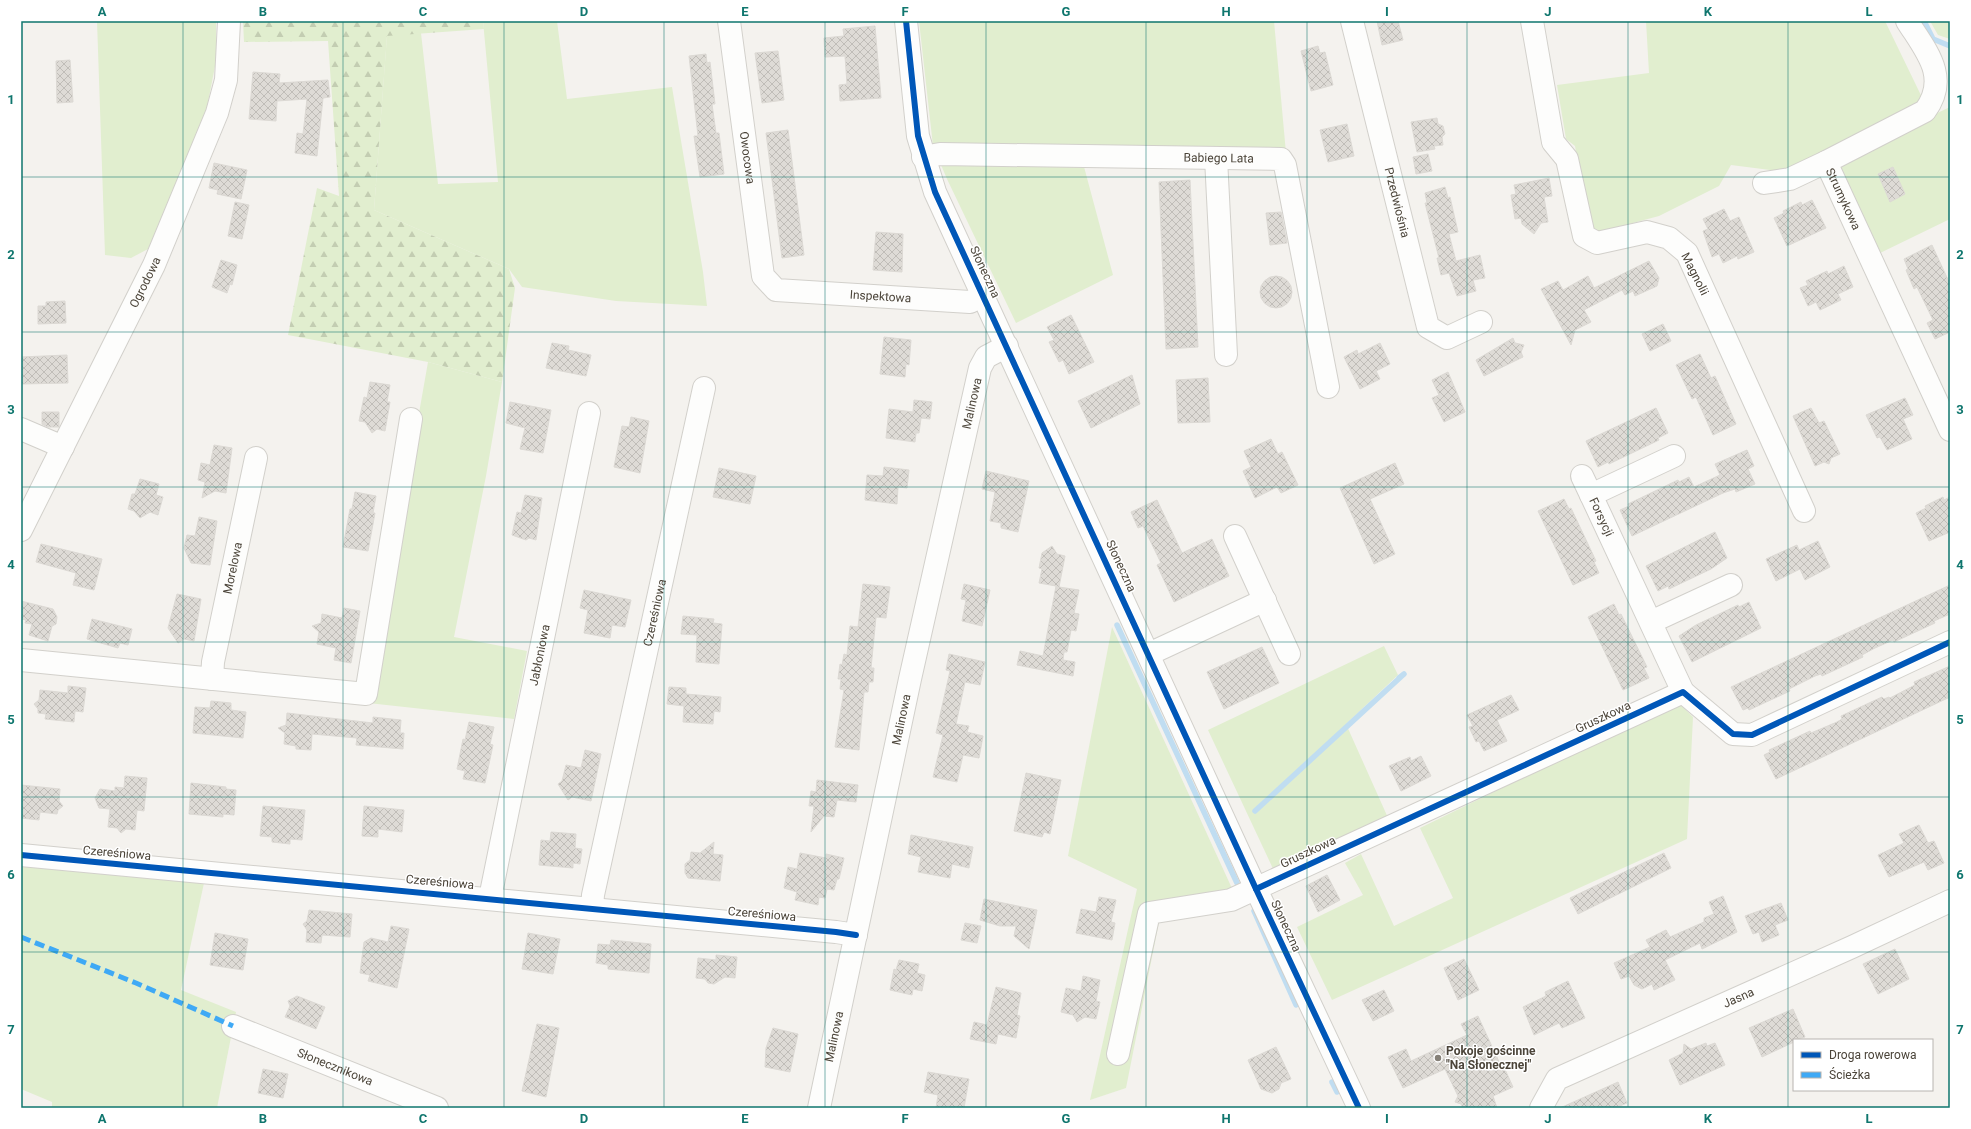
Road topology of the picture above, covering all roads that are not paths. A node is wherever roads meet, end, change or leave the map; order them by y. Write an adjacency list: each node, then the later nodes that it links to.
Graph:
1 (228, 21): 22 (street, Ogrodowa)
2 (729, 21): 11 (street, Owocowa)
3 (906, 21): 7 (street, Słoneczna)
4 (1352, 21): 13 (street, Przedwiośnia)
5 (1532, 21): 27 (street, Magnolii)
6 (1907, 21): 9 (street, Strumykowa)
7 (923, 157): 8 (street, Babiego Lata); 12 (street, Słoneczna)
8 (1216, 158): 15 (street); 16 (street, Babiego Lata)
9 (1826, 162): 10 (street); 21 (street, Strumykowa)
10 (1764, 183)
11 (776, 290): 12 (street, Inspektowa)
12 (984, 295): 14 (street, Słoneczna)
13 (1480, 322)
14 (1007, 346): 34 (street, Słoneczna); 44 (street, Malinowa)
15 (1226, 355)
16 (1328, 387)
17 (704, 388): 43 (street, Czereśniowa)
18 (589, 413): 41 (street, Jabłoniowa)
19 (411, 419): 37 (street)
20 (21, 429): 22 (street)
21 (1950, 430)
22 (63, 447): 28 (street, Ogrodowa)
23 (1674, 456): 26 (street, Forsycji)
24 (256, 458): 37 (street, Morelowa)
25 (1582, 476): 26 (street)
26 (1591, 495): 32 (street, Forsycji)
27 (1804, 511)
28 (21, 530)
29 (1236, 536): 31 (street)
30 (1731, 585): 32 (street)
31 (1265, 600): 34 (street); 35 (street)
32 (1651, 622): 38 (street, Forsycji)
33 (1950, 642): 38 (street)
34 (1149, 654): 40 (street, Słoneczna)
35 (1289, 654)
36 (21, 660): 37 (street)
37 (212, 679)
38 (1684, 692): 40 (street, Gruszkowa)
39 (21, 855): 41 (street, Czereśniowa)
40 (1256, 889): 46 (street, Gruszkowa); 49 (street, Słoneczna)
41 (490, 898): 43 (street, Czereśniowa)
42 (1950, 901): 50 (street, Jasna)
43 (592, 909): 44 (street, Czereśniowa)
44 (856, 935): 48 (street, Malinowa)
45 (233, 1026): 47 (street, Słonecznikowa)
46 (1118, 1054)
47 (437, 1108)
48 (820, 1108)
49 (1359, 1108)
50 (1541, 1108)

